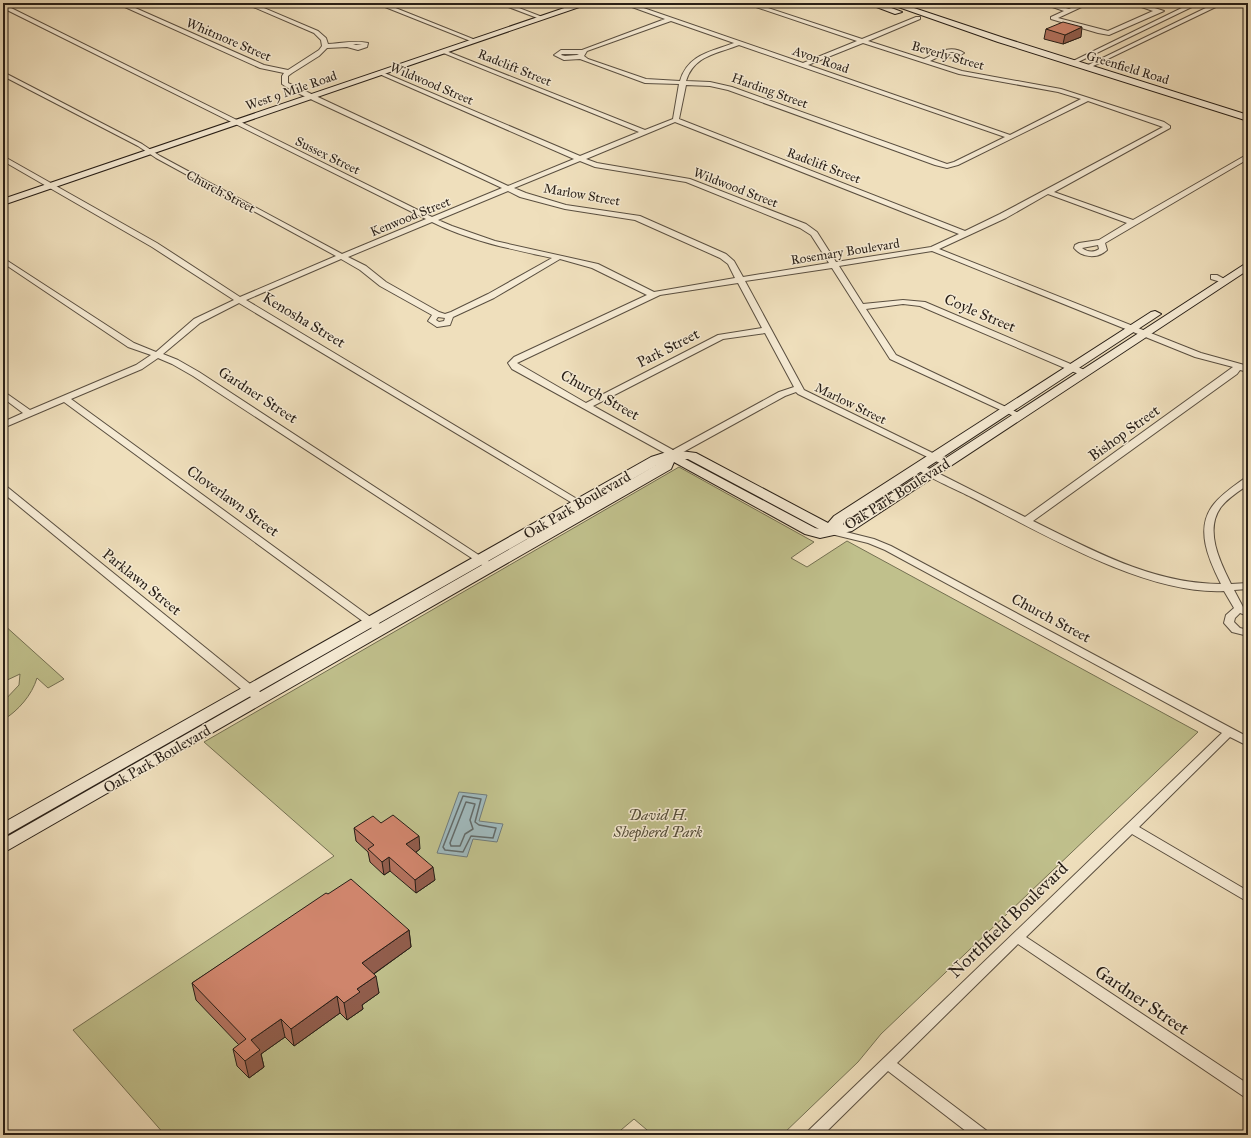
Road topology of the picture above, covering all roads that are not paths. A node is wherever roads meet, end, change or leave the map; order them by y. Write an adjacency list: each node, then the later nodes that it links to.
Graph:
1 (120, 3): 39 (street, Whitmore Street)
2 (247, 3): 32 (street)
3 (378, 3): 27 (street)
4 (501, 3): 21 (street)
5 (587, 3): 21 (street, West 9 Mile Road)
6 (624, 3): 23 (street, Avon Road)
7 (747, 3): 28 (street, Beverly Street)
8 (870, 3): 22 (street, Greenfield Road)
9 (891, 3): 26 (street, Greenfield Road)
10 (1046, 3): 18 (street)
11 (1087, 3): 18 (street)
12 (1133, 3): 16 (street)
13 (1197, 3): 17 (street)
14 (1220, 3): 19 (street)
15 (3, 6): 47 (street, Sussex Street)
16 (1159, 10): 18 (street); 20 (street)
17 (1183, 10): 19 (street); 20 (street)
18 (1070, 11)
19 (1197, 14): 24 (street)
20 (1173, 15): 24 (street); 25 (street)
21 (542, 18): 27 (street, West 9 Mile Road)
22 (918, 18): 26 (street, Greenfield Road); 28 (street)
23 (671, 19): 30 (street, Avon Road); 42 (street, Harding Street)
24 (1188, 19): 29 (street)
25 (1126, 37): 29 (street); 36 (street)
26 (1001, 40): 36 (street, Greenfield Road)
27 (475, 41): 33 (street, West 9 Mile Road)
28 (862, 41): 35 (street, Beverly Street); 37 (street)
29 (1142, 41): 38 (street)
30 (739, 43): 37 (street, Avon Road); 42 (street)
31 (346, 45): 32 (street)
32 (325, 46): 39 (street)
33 (444, 52): 40 (street, West 9 Mile Road); 49 (street, Radclift Street)
34 (939, 54): 35 (street)
35 (924, 61): 44 (street, Beverly Street)
36 (1072, 63): 38 (street, Greenfield Road)
37 (803, 65): 50 (street, Avon Road)
38 (1087, 67): 45 (street, Greenfield Road)
39 (288, 72): 43 (street, Marlow Street)
40 (380, 73): 43 (street, West 9 Mile Road); 54 (street, Wildwood Street)
41 (3, 74): 51 (street, Church Street)
42 (684, 83): 46 (street); 50 (street, Harding Street)
43 (310, 98): 47 (street, West 9 Mile Road); 56 (street, Marlow Street)
44 (1087, 99): 48 (street, Beverly Street); 50 (street)
45 (1248, 118)
46 (675, 120): 49 (street, Kenwood Street); 61 (street, Radclift Street)
47 (236, 123): 51 (street, West 9 Mile Road); 59 (street, Sussex Street)
48 (1168, 126): 57 (street, Rosemary Boulevard)
49 (644, 132): 54 (street, Kenwood Street)
50 (1010, 137)
51 (150, 152): 55 (street, West 9 Mile Road); 65 (street, Church Street)
52 (1248, 156): 60 (street)
53 (3, 158): 55 (street, Kenosha Street)
54 (580, 159): 56 (street, Kenwood Street); 68 (street, Wildwood Street)
55 (52, 186): 58 (street, West 9 Mile Road); 73 (street, Kenosha Street)
56 (508, 188): 59 (street, Kenwood Street); 71 (street, Marlow Street)
57 (1048, 192): 60 (street); 61 (street, Rosemary Boulevard)
58 (3, 202)
59 (432, 220): 65 (street, Kenwood Street); 66 (street, Sussex Street)
60 (1133, 223): 62 (street)
61 (964, 233): 63 (street, Rosemary Boulevard)
62 (1101, 242)
63 (934, 248): 68 (street, Rosemary Boulevard); 76 (street)
64 (1248, 255): 70 (street, Oak Park Boulevard)
65 (342, 257): 66 (street, Church Street); 73 (street, Kenwood Street)
66 (559, 257): 72 (street, Sussex Street)
67 (3, 260): 77 (street, Gardner Street)
68 (833, 265): 71 (street, Rosemary Boulevard); 74 (street, Wildwood Street)
69 (1248, 265): 70 (street, Oak Park Boulevard)
70 (1219, 279): 76 (street, Oak Park Boulevard)
71 (740, 280): 72 (street, Rosemary Boulevard); 75 (street, Marlow Street)
72 (654, 294): 78 (street, Rosemary Boulevard)
73 (239, 300): 77 (street, Kenwood Street); 97 (street, Kenosha Street)
74 (860, 307): 81 (street, Coyle Street); 86 (street, Wildwood Street)
75 (767, 330): 82 (street, Marlow Street); 85 (street, Park Street)
76 (1138, 331): 79 (street); 81 (street, Oak Park Boulevard)
77 (157, 355): 84 (street, Kenwood Street); 100 (street, Gardner Street)
78 (512, 363): 85 (street, Church Street)
79 (1238, 367): 80 (street); 98 (street, Bishop Street)
80 (1248, 369)
81 (1078, 371): 86 (street, Oak Park Boulevard); 88 (street, Oak Park Boulevard)
82 (798, 388): 90 (street); 91 (street, Marlow Street)
83 (3, 394): 87 (street)
84 (64, 399): 87 (street, Kenwood Street); 104 (street, Cloverlawn Street)
85 (587, 406): 90 (street, Church Street)
86 (1008, 410): 88 (street, Wildwood Street); 91 (street, Oak Park Boulevard)
87 (30, 414): 89 (street, Kenwood Street)
88 (1019, 415): 92 (street, Oak Park Boulevard)
89 (3, 425)
90 (674, 454): 97 (street, Oak Park Boulevard); 99 (street, Church Street)
91 (934, 457): 92 (street, Marlow Street); 93 (street, Oak Park Boulevard)
92 (946, 463): 94 (street, Oak Park Boulevard)
93 (919, 467): 94 (street); 99 (street, Oak Park Boulevard)
94 (931, 473): 98 (street); 99 (street, Oak Park Boulevard)
95 (1248, 480): 102 (street)
96 (3, 488): 106 (street, Parklawn Street)
97 (584, 507): 100 (street, Oak Park Boulevard)
98 (1026, 521): 102 (street)
99 (834, 532): 107 (street, Church Street)
100 (485, 564): 104 (street, Oak Park Boulevard)
101 (1248, 586): 102 (street)
102 (1229, 587): 103 (street)
103 (1244, 611): 105 (street)
104 (376, 626): 106 (street, Oak Park Boulevard)
105 (1248, 633)
106 (256, 695): 110 (street, Oak Park Boulevard); 111 (street, Oak Park Boulevard)
107 (1229, 732): 108 (street, Church Street); 109 (street, Northfield Boulevard)
108 (1248, 742)
109 (1130, 827): 112 (street); 113 (street, Northfield Boulevard)
110 (3, 832)
111 (3, 847)
112 (1248, 897)
113 (1017, 937): 114 (street, Northfield Boulevard); 115 (street, Gardner Street)
114 (887, 1063): 116 (street, Northfield Boulevard); 117 (street)
115 (1248, 1092)
116 (814, 1135)
117 (982, 1135)

